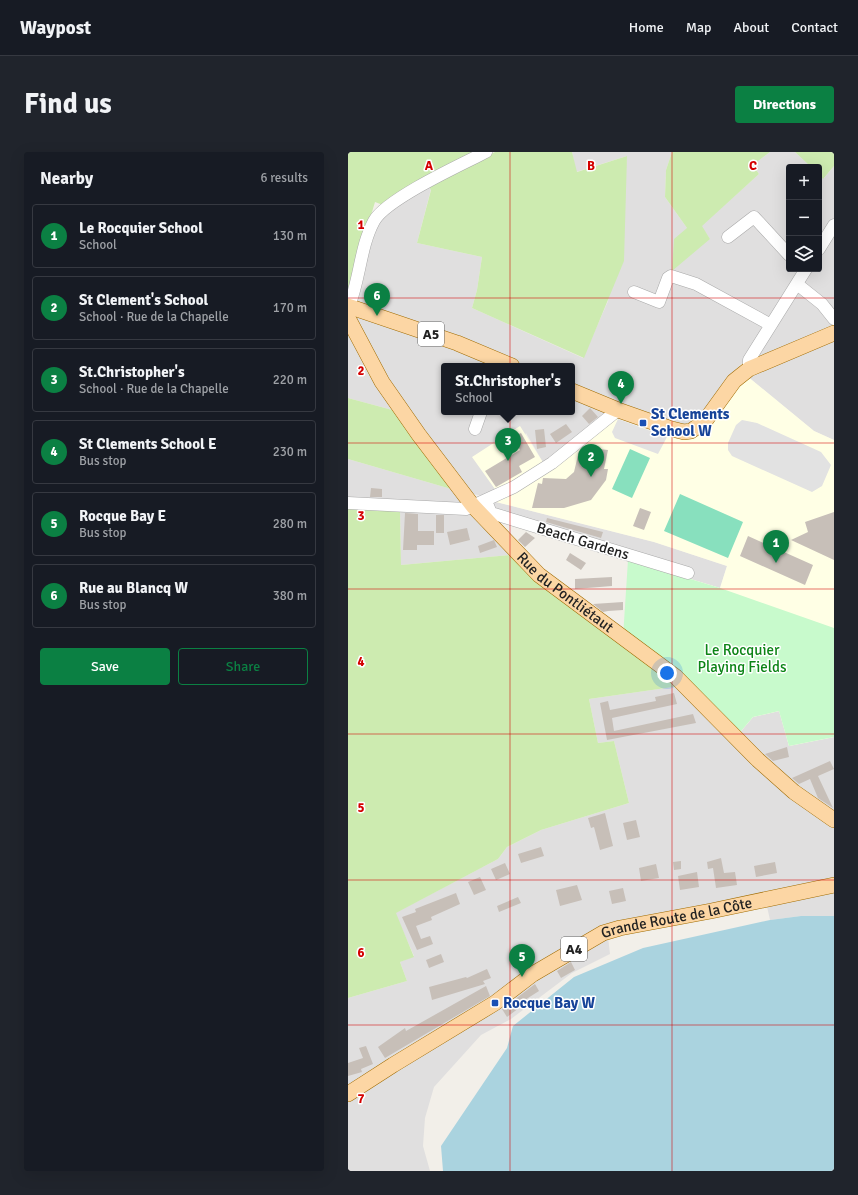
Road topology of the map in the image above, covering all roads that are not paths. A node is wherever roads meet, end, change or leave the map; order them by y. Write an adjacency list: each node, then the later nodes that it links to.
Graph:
1 (486, 152): 9 (street)
2 (834, 225): 4 (street)
3 (728, 237): 5 (street)
4 (822, 243)
5 (786, 252)
6 (803, 272): 7 (street)
7 (798, 284): 10 (street); 11 (street)
8 (634, 292): 11 (street)
9 (348, 310): 13 (main road, A5); 19 (main road, Rue du Pontliétaut)
10 (834, 318)
11 (771, 325): 14 (street)
12 (834, 333): 14 (main road)
13 (495, 363)
14 (749, 369): 16 (main road)
15 (575, 392): 16 (main road)
16 (618, 410): 19 (street)
17 (479, 415): 18 (street)
18 (475, 429)
19 (480, 503): 20 (street); 21 (street, Beach Gardens); 22 (main road, Rue du Pontliétaut)
20 (348, 504)
21 (688, 573)
22 (834, 820)
23 (834, 885): 24 (main road, Grande Route de la Côte / A4)
24 (348, 1094)

